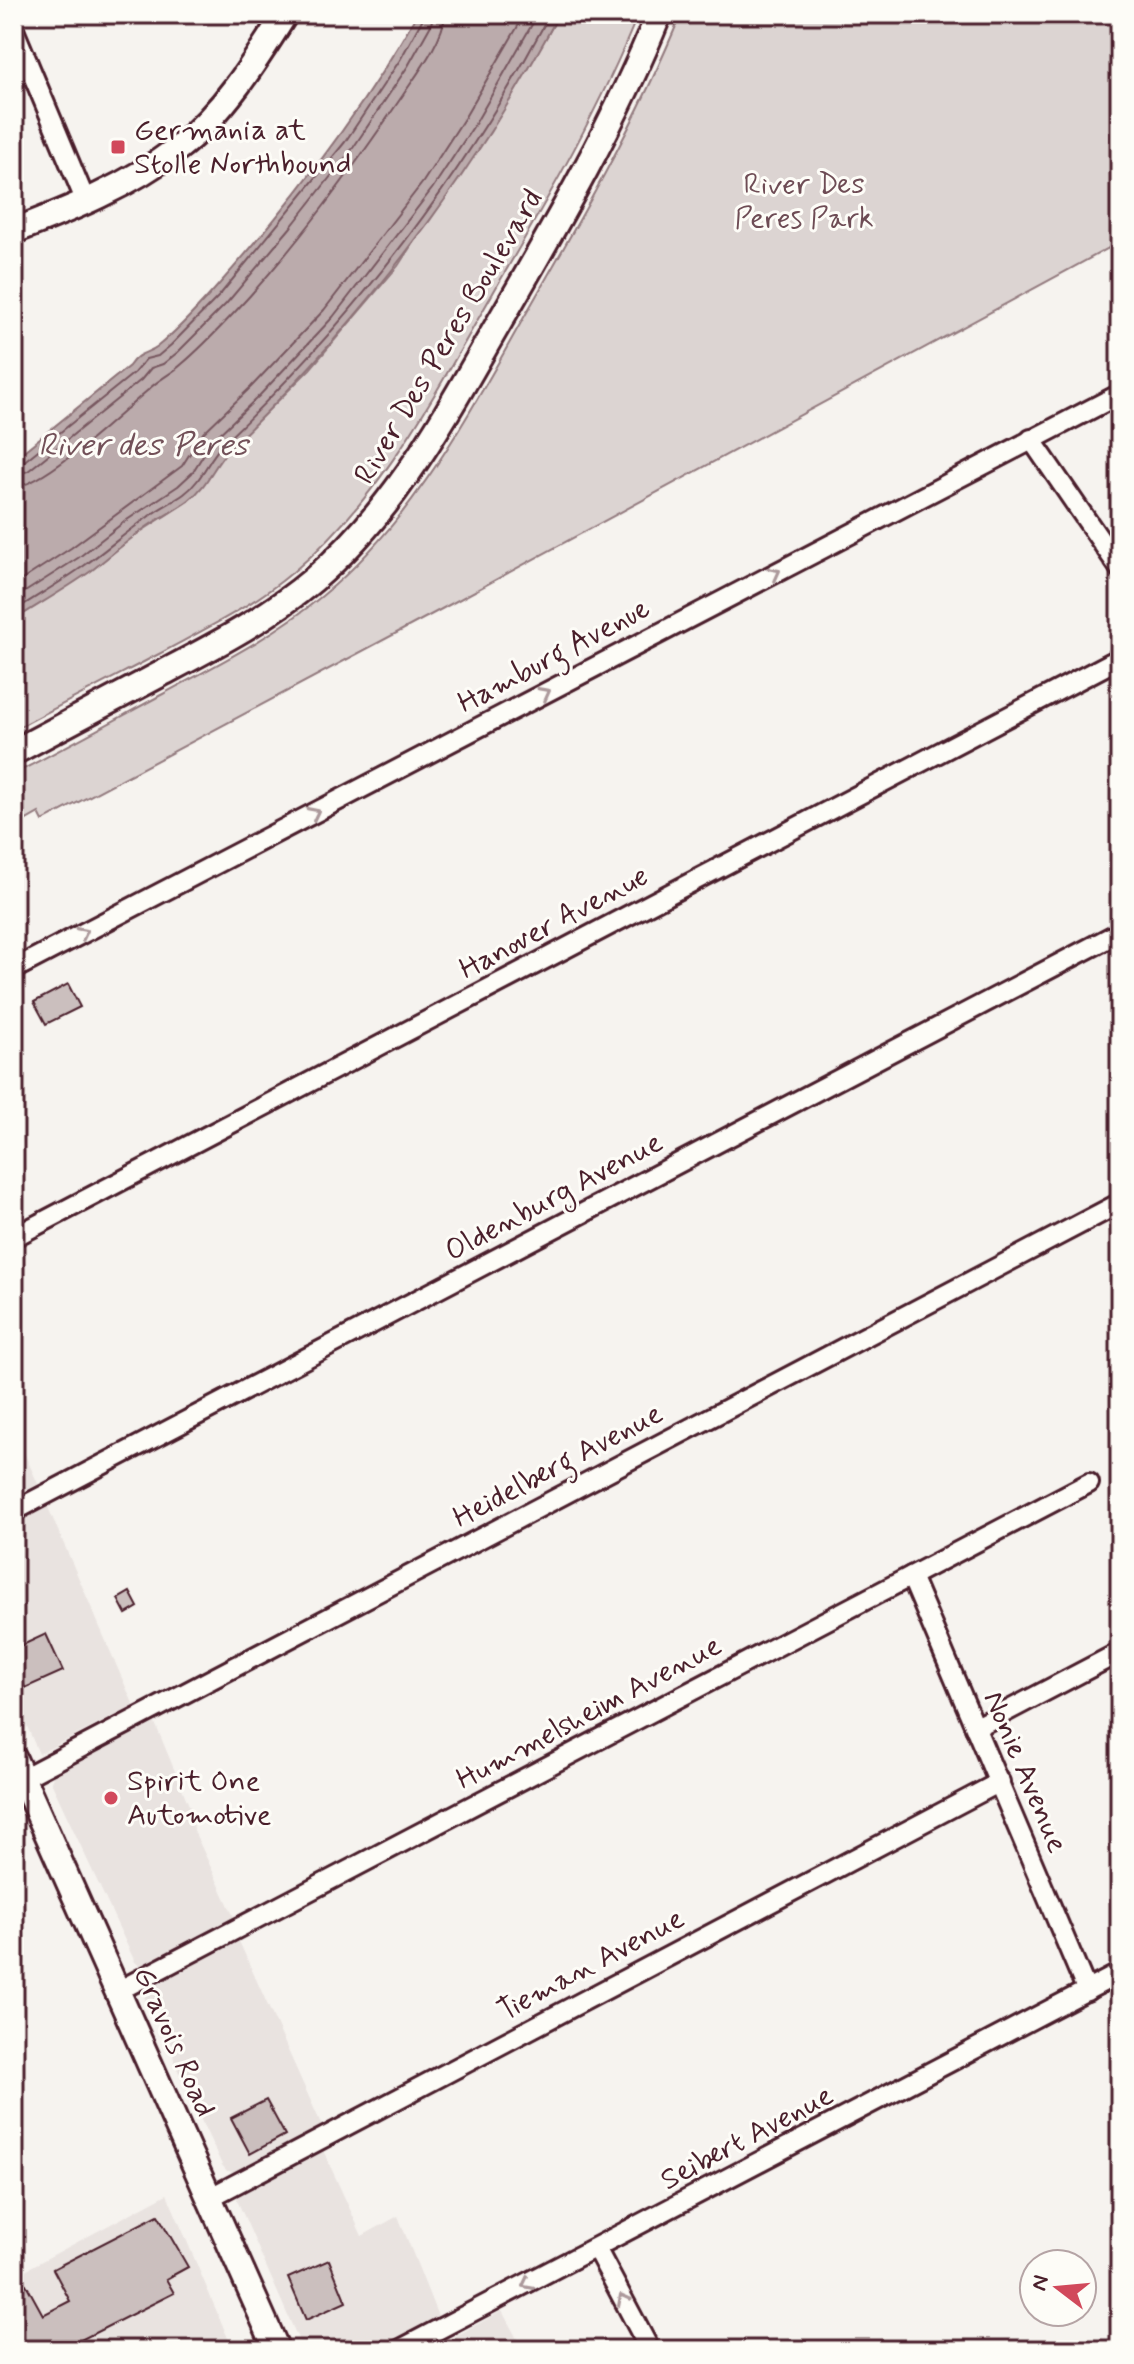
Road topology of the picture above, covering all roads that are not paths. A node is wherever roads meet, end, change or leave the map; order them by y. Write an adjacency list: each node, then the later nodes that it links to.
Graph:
1 (285, 14): 4 (main road)
2 (659, 14): 10 (main road, River Des Peres Boulevard)
3 (14, 30): 4 (street)
4 (86, 202): 5 (main road)
5 (14, 231)
6 (1120, 394): 7 (street, Hamburg Avenue)
7 (1031, 439): 8 (street); 12 (street, Hamburg Avenue, one-way to 7)
8 (1120, 569)
9 (1120, 658): 14 (street, Hanover Avenue)
10 (14, 752)
11 (1120, 932): 16 (street, Oldenburg Avenue)
12 (14, 969)
13 (1120, 1203): 20 (street, Heidelberg Avenue)
14 (14, 1237)
15 (1089, 1483): 17 (street, Hummelsheim Avenue)
16 (14, 1511)
17 (911, 1576): 19 (street, Nonie Avenue); 24 (street, Hummelsheim Avenue)
18 (1120, 1652): 19 (street)
19 (975, 1728): 21 (street, Nonie Avenue)
20 (18, 1768): 24 (main road, Gravois Road)
21 (1000, 1782): 23 (street, Nonie Avenue); 25 (street, Tieman Avenue)
22 (1120, 1973): 23 (street, Seibert Avenue)
23 (1087, 1991): 26 (street, Seibert Avenue)
24 (116, 1992): 25 (main road, Gravois Road)
25 (209, 2198): 27 (main road, Gravois Road)
26 (596, 2248): 28 (street, Seibert Avenue, one-way to 28); 29 (street, one-way to 26)
27 (277, 2350)
28 (399, 2350)
29 (650, 2350)

